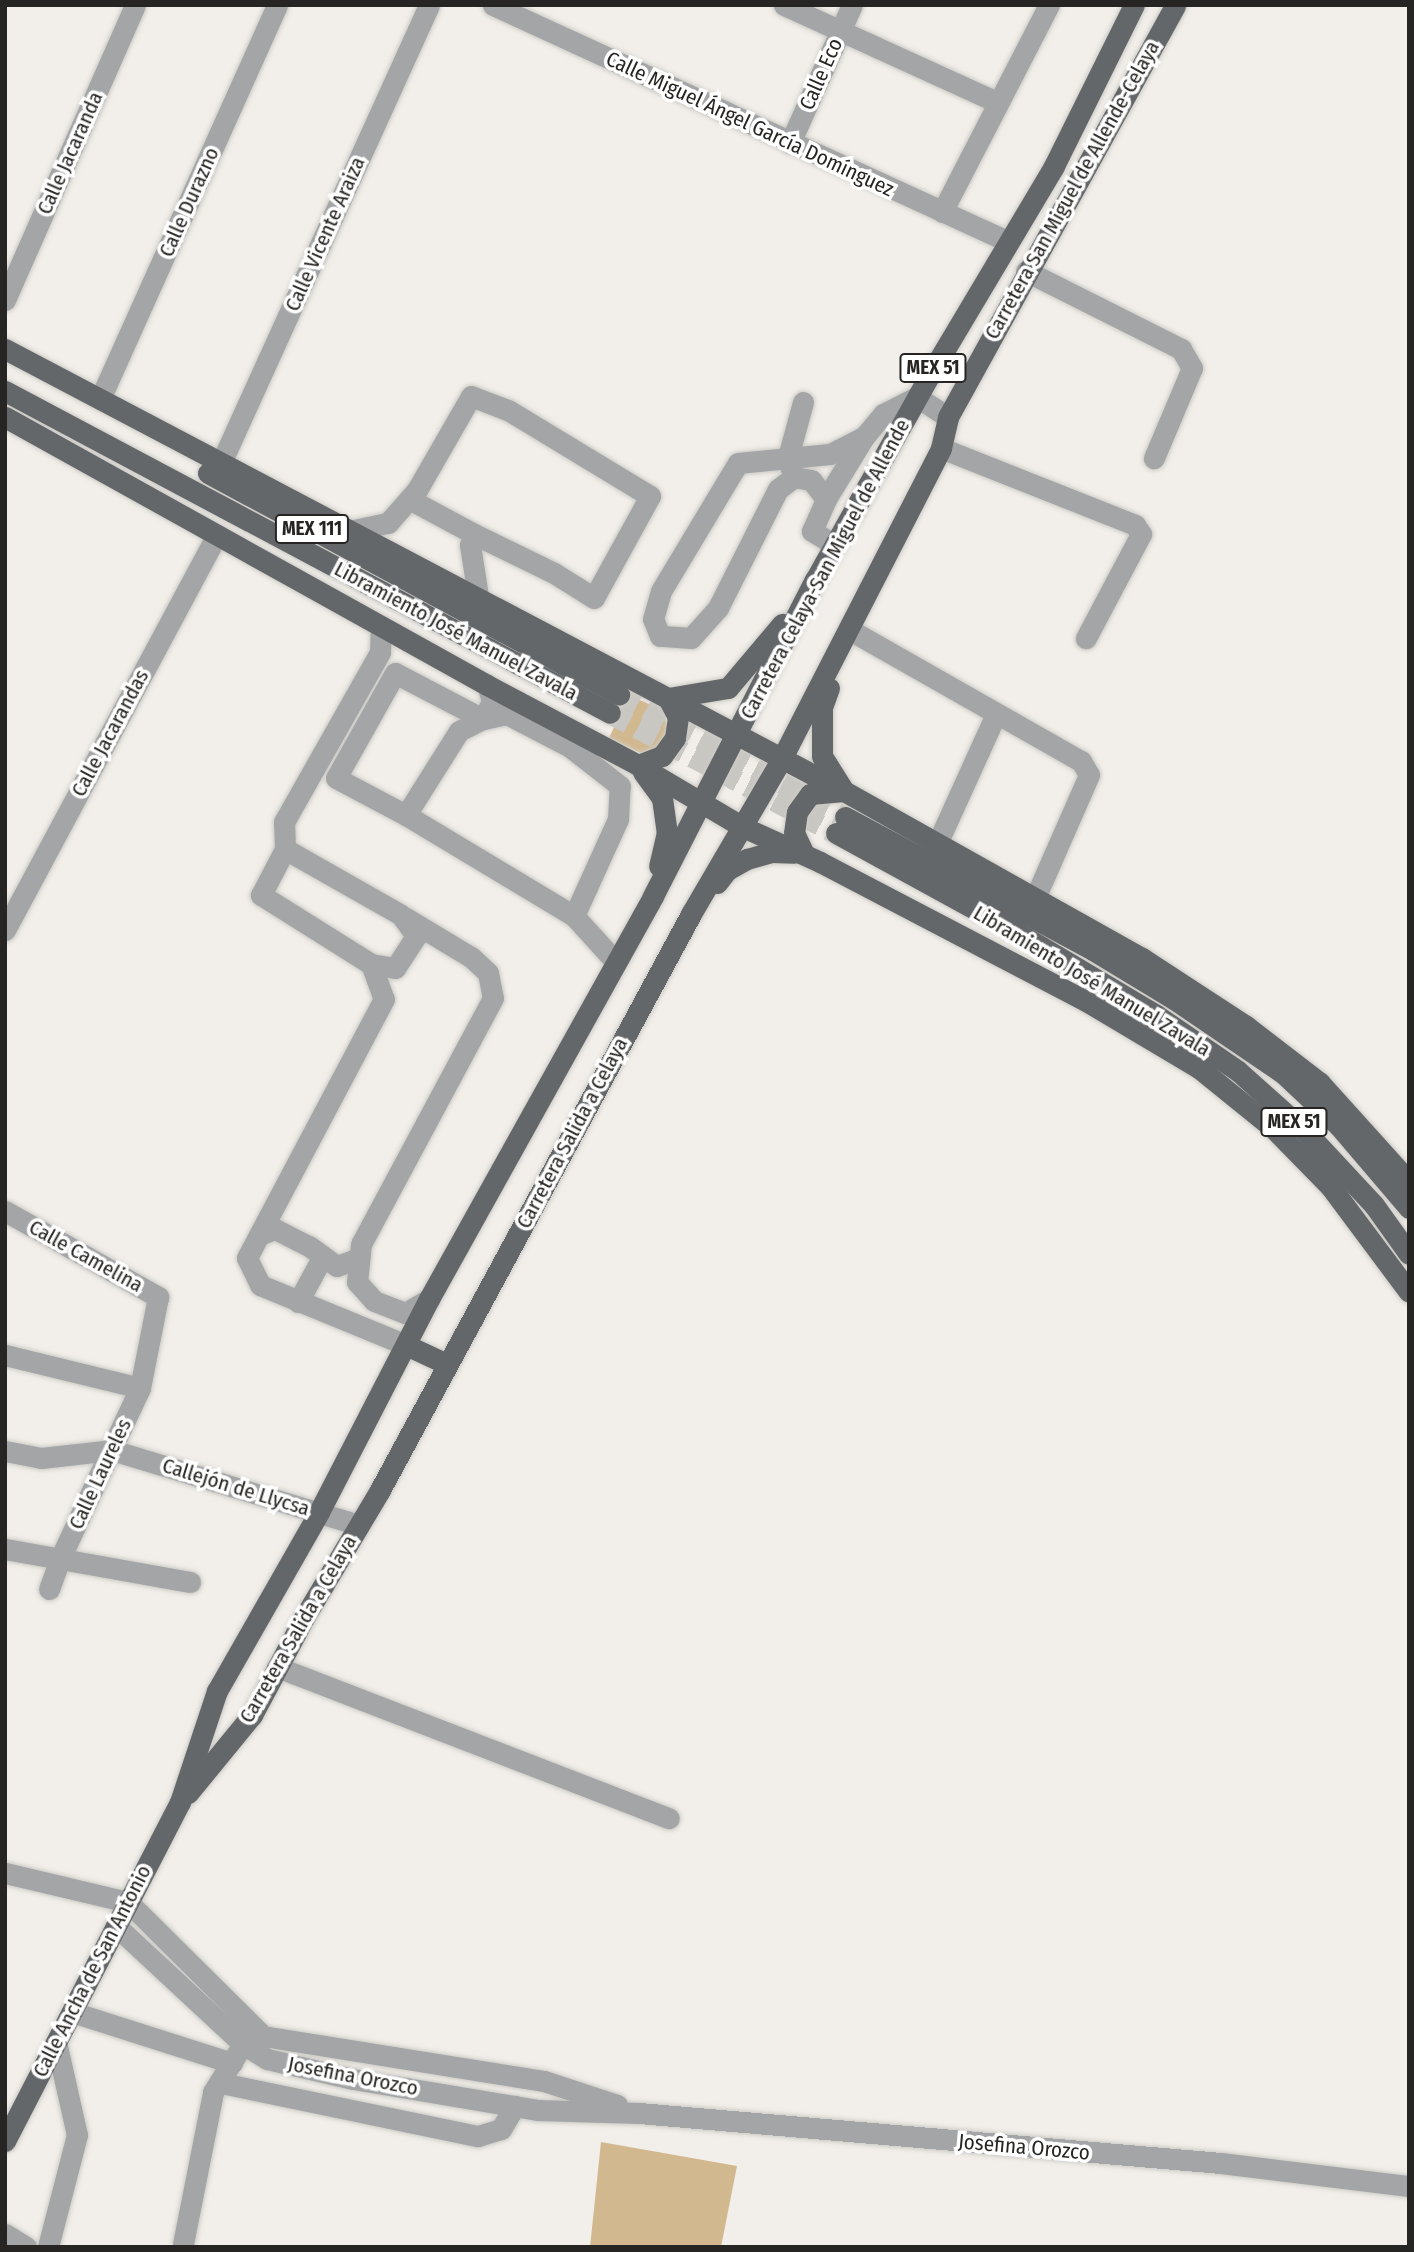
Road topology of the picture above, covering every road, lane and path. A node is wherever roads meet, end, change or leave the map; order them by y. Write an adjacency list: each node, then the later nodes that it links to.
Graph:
1 (135, 5): 16 (street, Calle Jacaranda)
2 (277, 5): 21 (street, Calle Durazno)
3 (429, 5): 29 (street, Calle Vicente Araiza)
4 (493, 5): 12 (street, Calle Miguel Ángel García Domínguez)
5 (784, 5): 10 (street)
6 (852, 5): 10 (street, Calle Eco)
7 (1049, 5): 11 (street)
8 (1134, 5): 14 (main road, Carretera Celaya-San Miguel de Allende / MEX 51)
9 (1175, 5): 15 (main road, Carretera San Miguel de Allende-Celaya / MEX 51)
10 (841, 31): 11 (street); 12 (street, Calle Eco)
11 (997, 102): 13 (street)
12 (790, 143): 13 (street, Calle Miguel Ángel García Domínguez)
13 (942, 212): 14 (street, Calle Miguel Ángel García Domínguez)
14 (1007, 241): 20 (main road, Carretera Celaya-San Miguel de Allende / MEX 51)
15 (1026, 271): 24 (main road, Carretera San Miguel de Allende-Celaya / MEX 51); 28 (street)
16 (5, 300)
17 (5, 349): 21 (main road)
18 (5, 364): 43 (main road, Libramiento José Manuel Zavala / MEX 111)
19 (5, 391): 45 (main road, Libramiento José Manuel Zavala / MEX 111)
20 (917, 397): 24 (street); 25 (street); 36 (main road, Carretera Celaya-San Miguel de Allende / MEX 51)
21 (100, 399): 29 (main road)
22 (803, 402): 27 (street)
23 (5, 417): 35 (main road)
24 (948, 417): 26 (main road, Carretera San Miguel de Allende-Celaya / MEX 51)
25 (864, 437): 27 (street); 32 (street)
26 (941, 448): 40 (main road, Carretera San Miguel de Allende-Celaya / MEX 51); 41 (street)
27 (788, 457): 30 (street); 30 (street)
28 (1154, 458)
29 (221, 463): 33 (main road)
30 (794, 477): 32 (street)
31 (409, 499): 33 (street); 34 (street); 34 (street)
32 (826, 499): 36 (street)
33 (349, 531): 38 (main road)
34 (474, 534): 38 (street)
35 (216, 536): 39 (main road); 65 (street, Calle Jacarandas)
36 (835, 545): 37 (main road, Carretera Celaya-San Miguel de Allende / MEX 51)
37 (816, 580): 44 (main road); 48 (main road, Carretera Celaya-San Miguel de Allende / MEX 51)
38 (478, 596): 44 (main road)
39 (381, 627): 42 (main road); 58 (street)
40 (850, 630): 46 (street); 49 (main road, Carretera San Miguel de Allende-Celaya / MEX 51); 53 (main road)
41 (1086, 638)
42 (486, 685): 47 (street); 50 (main road)
43 (619, 694)
44 (668, 698): 48 (main road); 50 (main road)
45 (610, 713)
46 (996, 714): 57 (street); 61 (street)
47 (483, 719): 55 (street); 55 (street); 64 (street)
48 (737, 734): 49 (main road); 51 (main road, Carretera Celaya-San Miguel de Allende / MEX 51)
49 (782, 758): 52 (main road, Carretera San Miguel de Allende-Celaya / MEX 51); 53 (main road)
50 (638, 765): 54 (main road); 60 (main road)
51 (721, 766): 54 (main road, Carretera Salida a Celaya / MEX 51)
52 (765, 789): 56 (main road, Carretera Salida a Celaya / MEX 51)
53 (844, 791): 57 (main road); 59 (main road)
54 (701, 803): 56 (main road); 60 (main road, Carretera Salida a Celaya / MEX 51)
55 (406, 815): 64 (street)
56 (744, 827): 59 (main road); 62 (main road, Carretera Salida a Celaya / MEX 51)
57 (937, 844): 61 (main road)
58 (285, 849): 63 (street); 67 (street)
59 (804, 854): 62 (main road); 75 (main road)
60 (653, 896): 66 (main road, Carretera Salida a Celaya / MEX 51)
61 (1036, 896): 68 (main road)
62 (691, 914): 80 (main road, Carretera Salida a Celaya / MEX 51)
63 (401, 915): 67 (street); 74 (street)
64 (574, 916): 66 (street)
65 (5, 930)
66 (615, 961): 76 (main road, Carretera Salida a Celaya / MEX 51)
67 (371, 964): 71 (street)
68 (1409, 1182)
69 (1409, 1208): 72 (main road, Libramiento José Manuel Zavala / MEX 51)
70 (5, 1211): 81 (street, Calle Camelina)
71 (259, 1235): 73 (street); 77 (street)
72 (1409, 1254)
73 (323, 1256): 74 (street); 77 (street)
74 (359, 1258): 76 (street)
75 (1409, 1292)
76 (429, 1299): 78 (main road, Carretera Salida a Celaya / MEX 51)
77 (298, 1301): 78 (street)
78 (406, 1345): 80 (main road); 84 (main road, Carretera Salida a Celaya / MEX 51)
79 (5, 1355): 81 (street)
80 (447, 1364): 85 (main road, Carretera Salida a Celaya / MEX 51)
81 (140, 1388): 82 (street, Calle Laureles)
82 (112, 1450): 83 (street); 84 (street, Callejón de Llycsa); 87 (street, Calle Laureles)
83 (5, 1451)
84 (319, 1512): 85 (street, Callejón de Llycsa); 91 (main road, Carretera Salida a Celaya / MEX 51)
85 (359, 1525): 90 (main road, Carretera Salida a Celaya / MEX 51)
86 (5, 1549): 87 (street)
87 (60, 1559): 88 (street); 89 (street, Calle Laureles)
88 (190, 1582)
89 (49, 1589)
90 (277, 1667): 91 (main road, Carretera Salida a Celaya / MEX 51); 92 (street)
91 (180, 1802): 94 (main road, Calle Ancha de San Antonio / MEX 51)
92 (669, 1818)
93 (5, 1873): 94 (street)
94 (128, 1902): 95 (main road, Calle Ancha de San Antonio / MEX 51); 97 (street, Josefina Orozco)
95 (116, 1926): 96 (main road, Calle Ancha de San Antonio / MEX 51); 97 (street, Josefina Orozco)
96 (72, 2012): 98 (main road, Calle Ancha de San Antonio / MEX 51); 99 (street)
97 (253, 2040): 99 (street); 101 (street, Josefina Orozco); 102 (street, Josefina Orozco)
98 (56, 2042): 103 (main road, Calle Ancha de San Antonio / MEX 51); 108 (street)
99 (232, 2063): 100 (street)
100 (221, 2082): 101 (street); 106 (street)
101 (515, 2106): 102 (street, Josefina Orozco)
102 (639, 2113): 104 (street, Josefina Orozco)
103 (5, 2141)
104 (1409, 2186)
105 (5, 2234): 107 (street)
106 (183, 2244)
107 (26, 2247)
108 (48, 2247)

